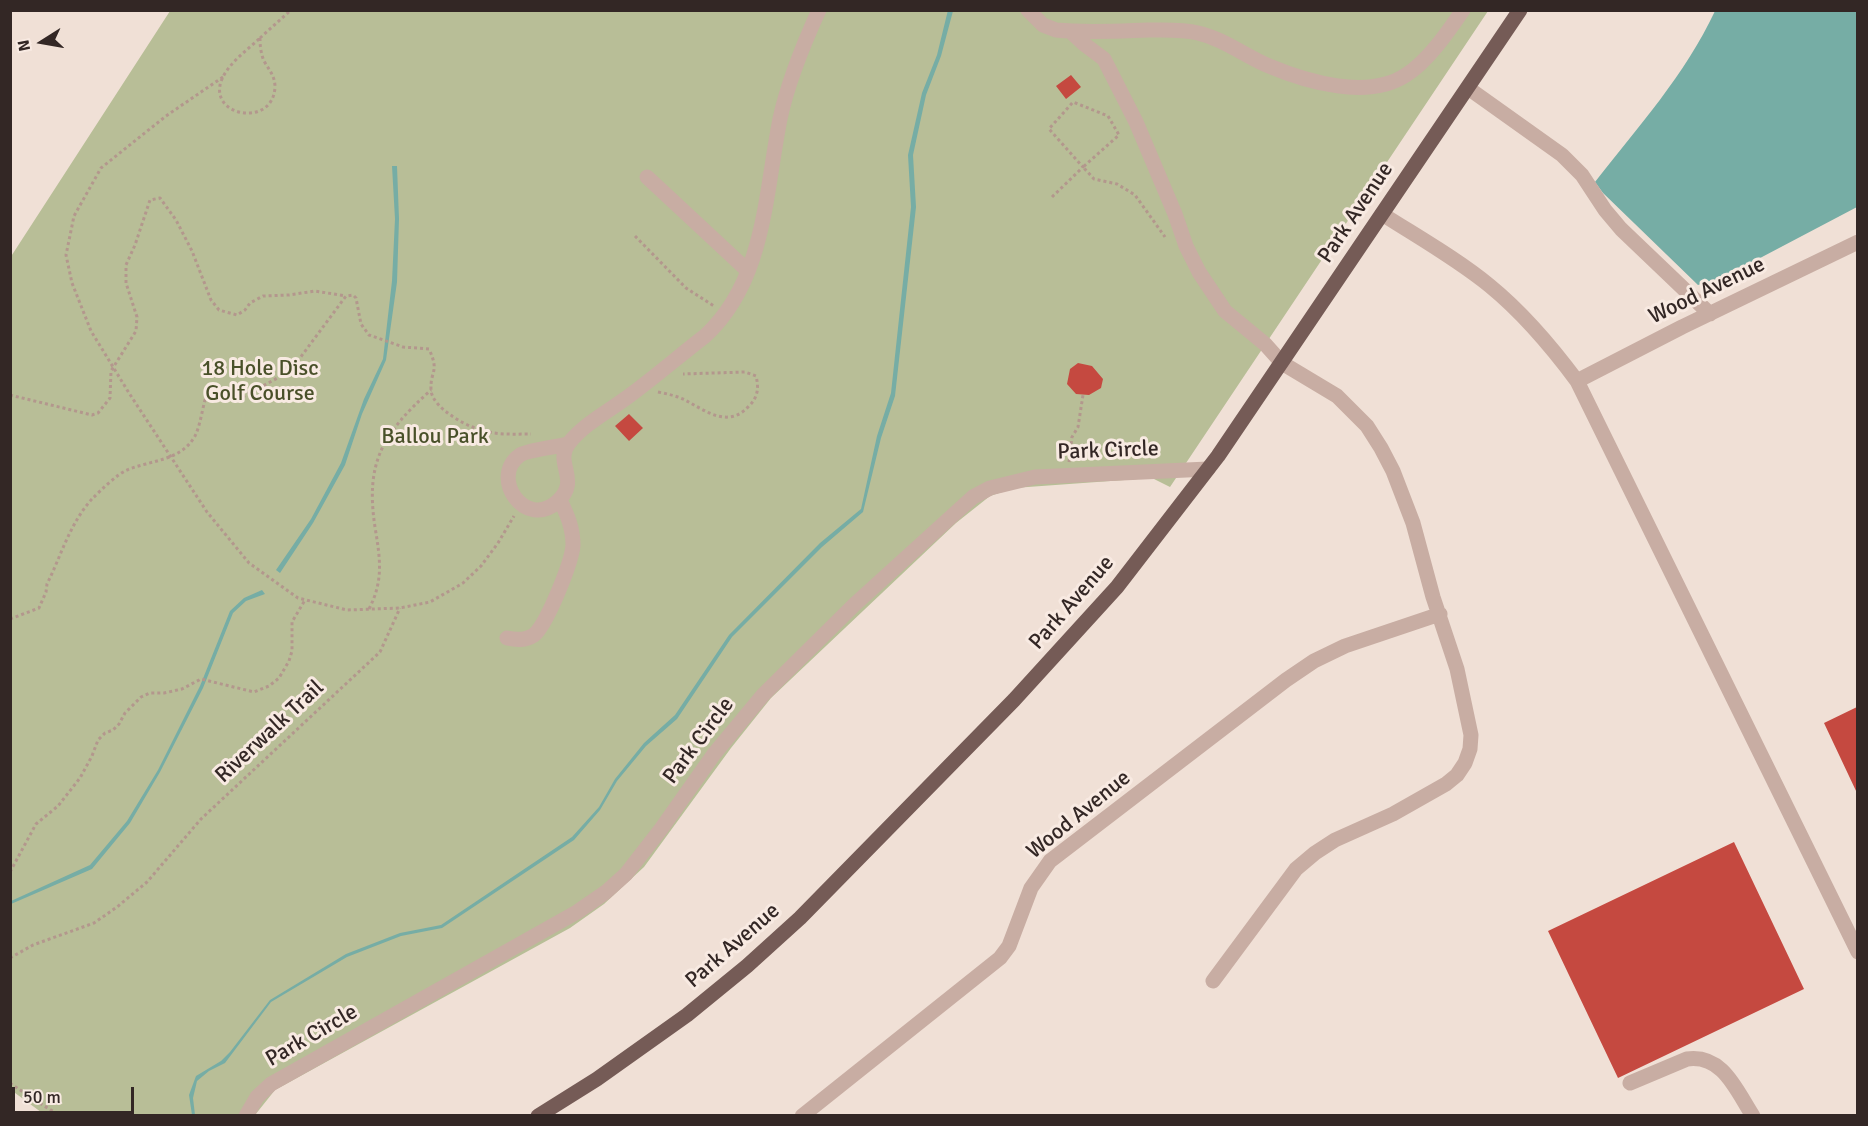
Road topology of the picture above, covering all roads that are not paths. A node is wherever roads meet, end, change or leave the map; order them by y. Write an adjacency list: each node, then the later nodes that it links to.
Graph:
1 (819, 10): 10 (street)
2 (1028, 10): 5 (street)
3 (1463, 10): 5 (street)
4 (1520, 10): 6 (main road, Park Avenue)
5 (1070, 31): 12 (street)
6 (1468, 88): 8 (main road, Park Avenue); 11 (street)
7 (647, 177): 10 (street)
8 (1382, 214): 12 (main road, Park Avenue); 13 (street)
9 (1857, 242): 11 (street, Wood Avenue)
10 (748, 272): 14 (street)
11 (1710, 314): 13 (street, Wood Avenue)
12 (1282, 363): 15 (main road, Park Avenue); 17 (street)
13 (1577, 381): 19 (street)
14 (568, 444): 16 (street); 16 (street)
15 (1208, 469): 22 (street, Park Circle); 23 (main road, Park Avenue)
16 (560, 500): 18 (street)
17 (1440, 614): 20 (street); 24 (street, Wood Avenue)
18 (507, 638)
19 (1857, 952)
20 (1213, 981)
21 (1630, 1083): 25 (street)
22 (246, 1116)
23 (538, 1116)
24 (802, 1116)
25 (1753, 1116)

